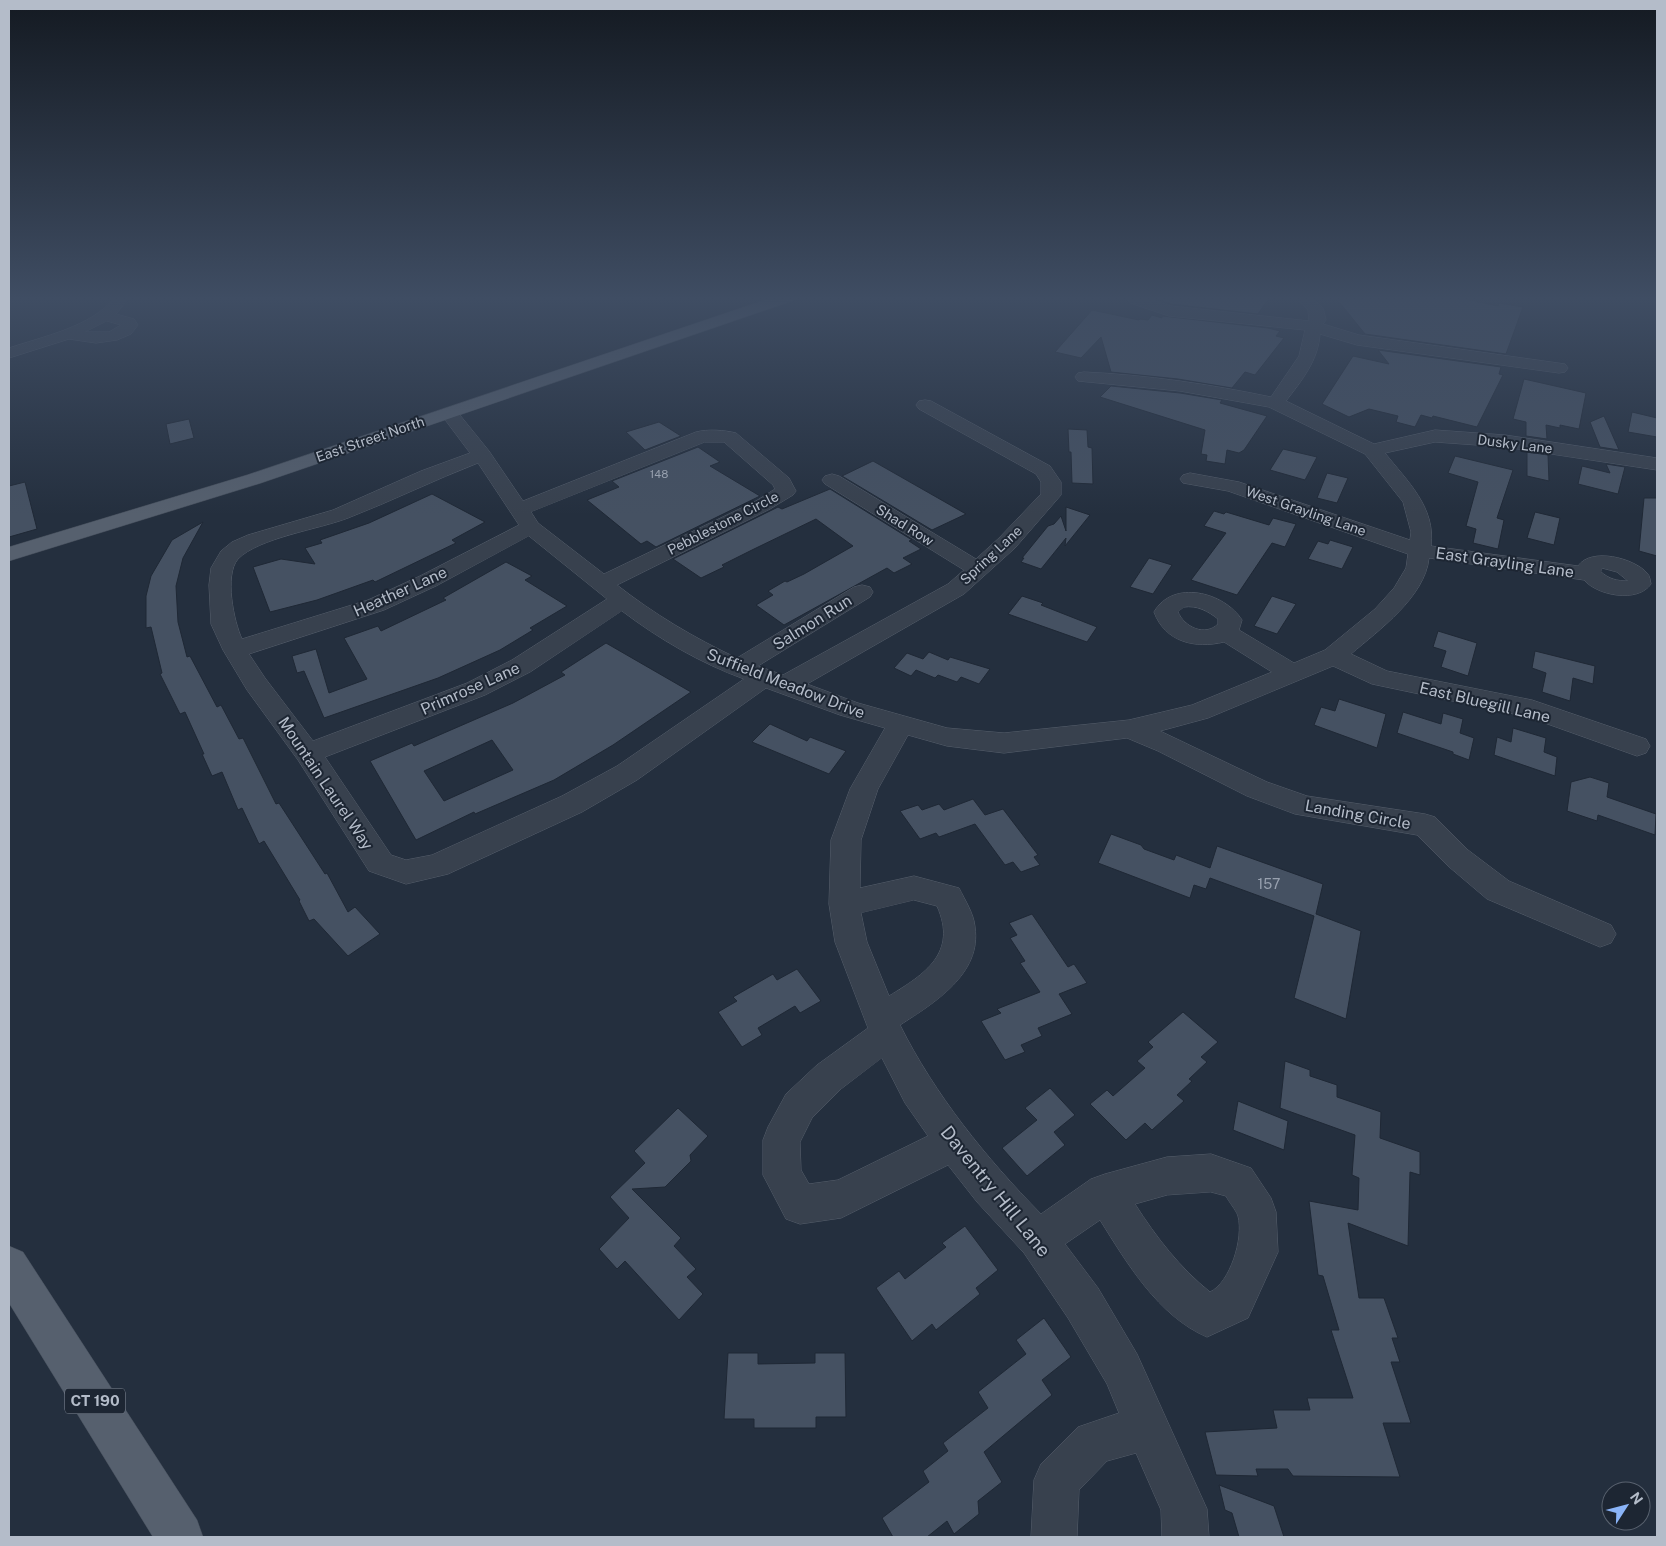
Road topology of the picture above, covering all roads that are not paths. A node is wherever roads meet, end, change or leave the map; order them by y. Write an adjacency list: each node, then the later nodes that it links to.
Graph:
1 (574, 370): 6 (main road, East Street North)
2 (1298, 370): 4 (street)
3 (1084, 377): 4 (street)
4 (1275, 403): 7 (street)
5 (925, 405): 15 (street, Spring Lane)
6 (448, 413): 8 (street, Suffield Meadow Drive); 14 (main road, East Street North)
7 (1372, 450): 9 (street, Dusky Lane); 13 (street, Suffield Meadow Drive)
8 (482, 455): 12 (street, Suffield Meadow Drive); 21 (street, Mountain Laurel Way)
9 (1657, 464)
10 (1190, 479): 13 (street, West Grayling Lane)
11 (832, 480): 15 (street, Shad Row)
12 (524, 519): 17 (street, Suffield Meadow Drive); 17 (street, Pebblestone Circle); 21 (street, Heather Lane)
13 (1419, 550): 16 (street, East Grayling Lane); 22 (street, Suffield Meadow Drive)
14 (9, 554)
15 (977, 569): 25 (street, Spring Lane)
16 (1591, 574)
17 (600, 584): 19 (street, Suffield Meadow Drive)
18 (862, 592): 23 (street, Salmon Run)
19 (622, 600): 23 (street, Suffield Meadow Drive); 29 (street, Primrose Lane)
20 (1225, 632): 24 (street)
21 (234, 650): 29 (street, Mountain Laurel Way)
22 (1334, 656): 24 (street, Suffield Meadow Drive); 28 (street, East Bluegill Lane)
23 (738, 668): 25 (street, Suffield Meadow Drive)
24 (1291, 673): 27 (street, Suffield Meadow Drive)
25 (774, 682): 26 (street, Suffield Meadow Drive); 29 (street, Mountain Laurel Way)
26 (901, 724): 27 (street, Suffield Meadow Drive); 30 (street, Daventry Hill Lane)
27 (1129, 729): 31 (street, Landing Circle)
28 (1637, 746)
29 (308, 753)
30 (844, 904): 32 (street, Daventry Hill Lane); 32 (street)
31 (1600, 934)
32 (884, 1027): 33 (street, Daventry Hill Lane); 33 (street)
33 (954, 1142): 35 (street, Daventry Hill Lane)
34 (1105, 1193): 35 (street)
35 (1038, 1239): 37 (street, Daventry Hill Lane)
36 (9, 1266): 38 (main road, CT 190)
37 (1149, 1427): 39 (street); 40 (street, Daventry Hill Lane)
38 (180, 1537)
39 (1054, 1537)
40 (1185, 1537)

